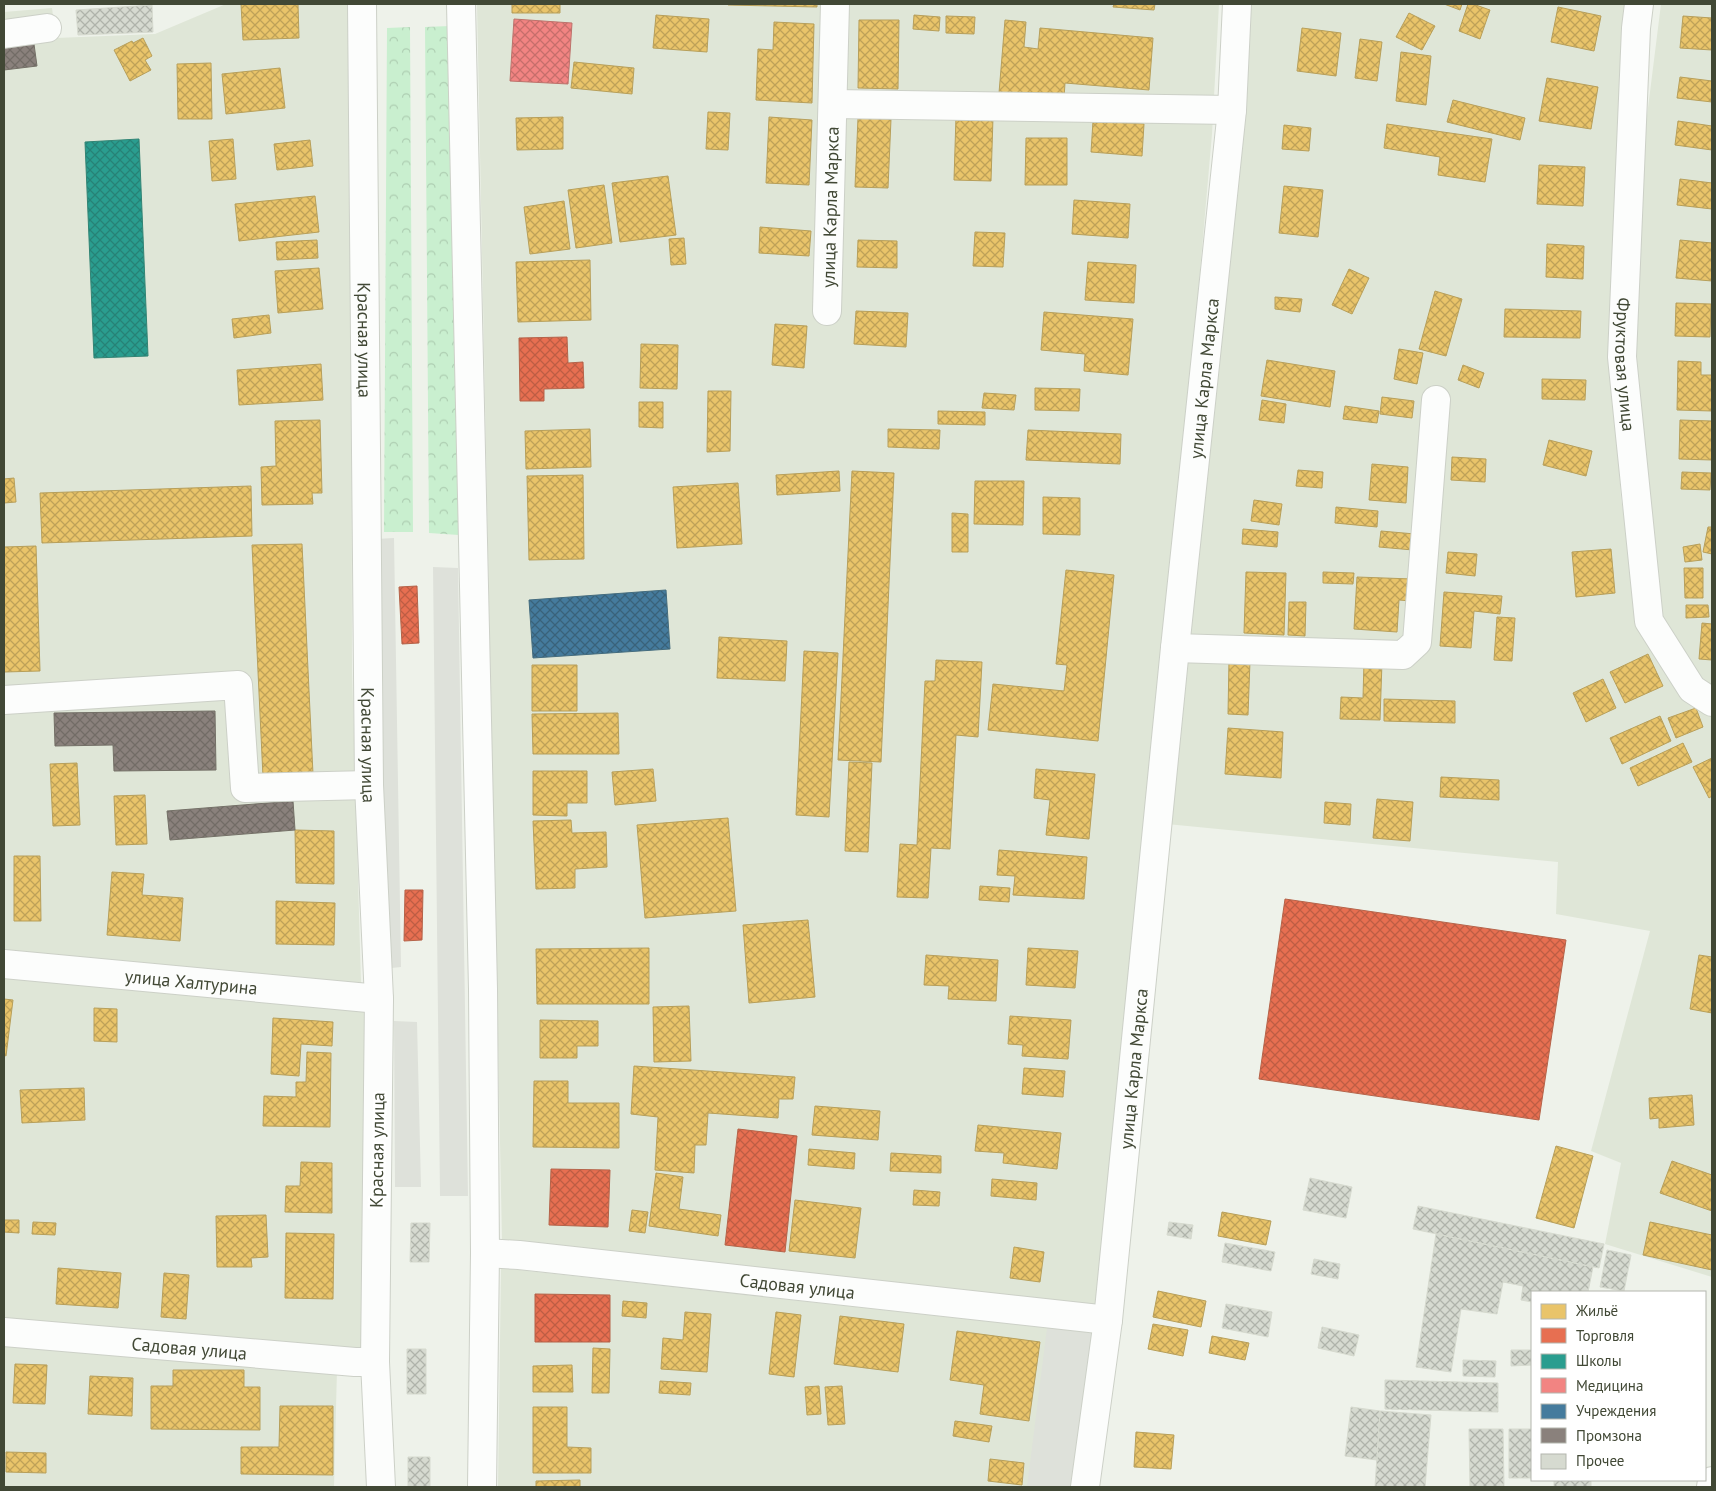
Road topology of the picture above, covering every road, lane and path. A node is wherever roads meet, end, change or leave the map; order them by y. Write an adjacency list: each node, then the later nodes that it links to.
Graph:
1 (362, 4): 15 (street, Красная улица)
2 (461, 4): 18 (street)
3 (835, 4): 8 (street, улица Карла Маркса)
4 (1237, 4): 9 (street, улица Карла Маркса)
5 (1639, 4): 14 (street, Фруктовая улица)
6 (47, 28): 7 (street)
7 (4, 34)
8 (833, 104): 9 (street, улица Карла Маркса); 10 (street, улица Карла Маркса)
9 (1232, 110): 12 (street, улица Карла Маркса)
10 (827, 311)
11 (1436, 400): 12 (street)
12 (1175, 648): 19 (street, улица Карла Маркса)
13 (4, 700): 15 (street)
14 (1712, 702)
15 (369, 785): 17 (street, Красная улица)
16 (4, 964): 17 (street, улица Халтурина)
17 (379, 999): 21 (street, Красная улица)
18 (485, 1253): 19 (street, Садовая улица); 24 (street)
19 (1108, 1320): 25 (street, улица Карла Маркса)
20 (4, 1332): 21 (street, Садовая улица)
21 (375, 1362): 23 (street, Красная улица)
22 (1712, 1481): 26 (street)
23 (381, 1487)
24 (482, 1487)
25 (1085, 1487)
26 (1711, 1487)

